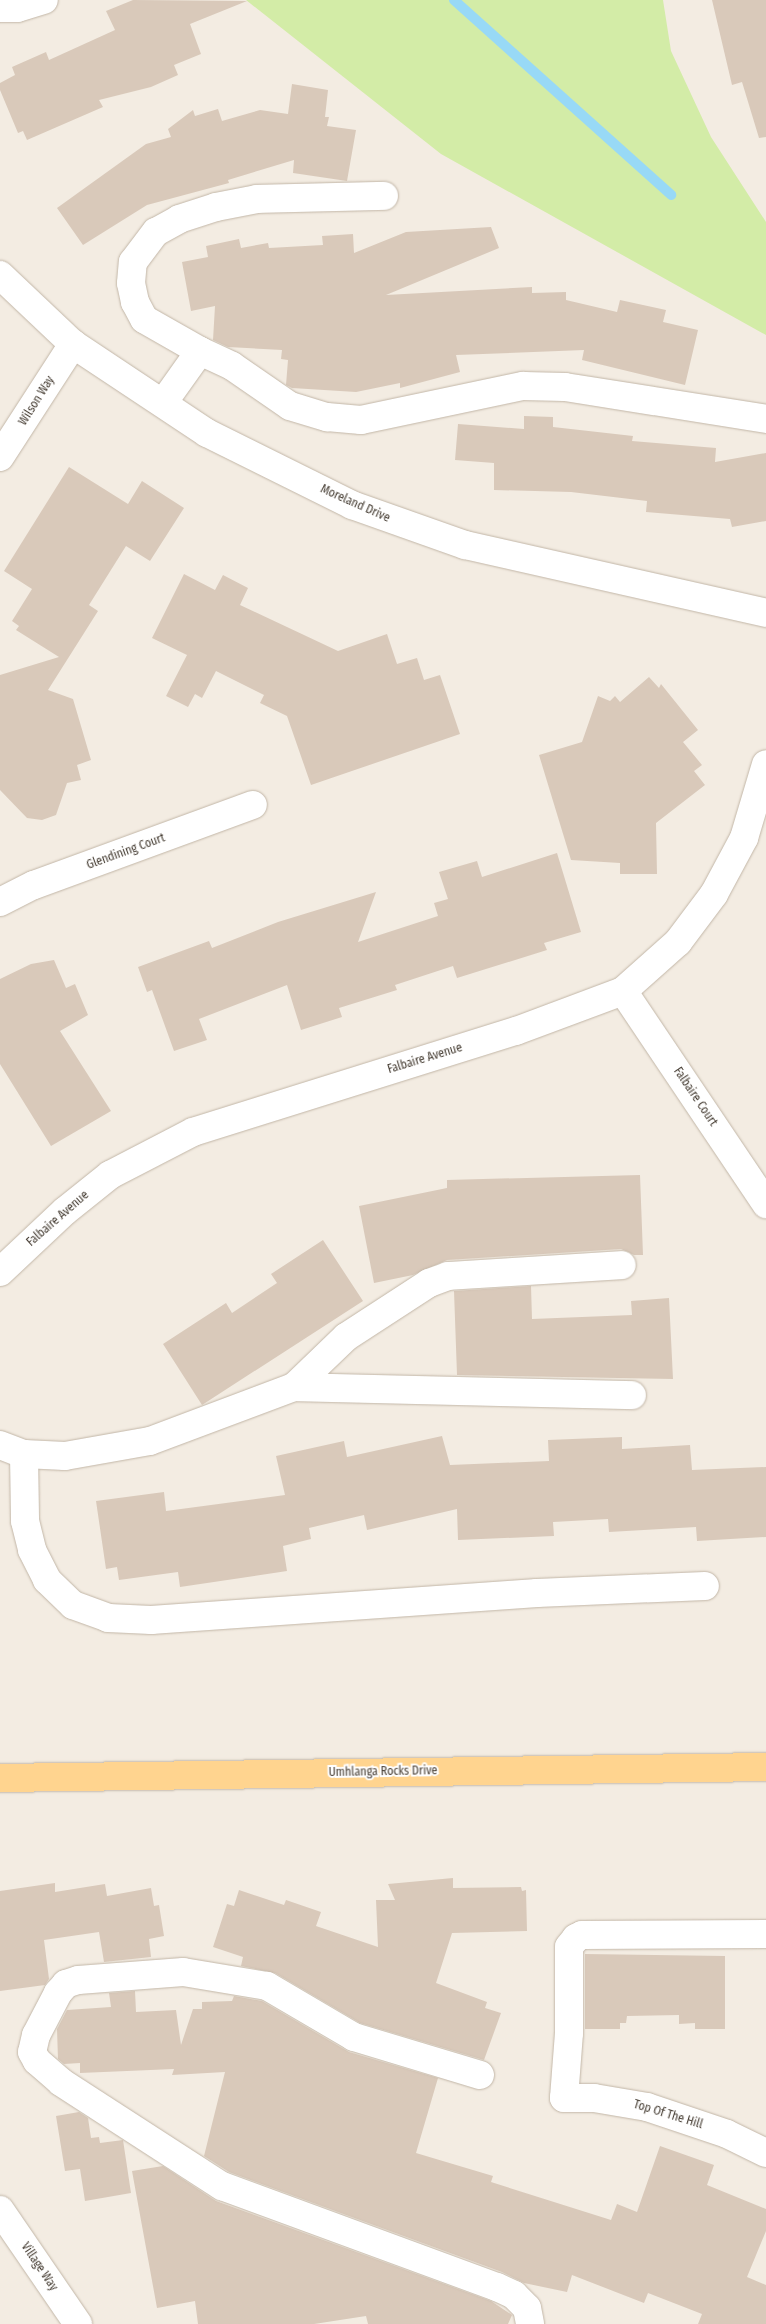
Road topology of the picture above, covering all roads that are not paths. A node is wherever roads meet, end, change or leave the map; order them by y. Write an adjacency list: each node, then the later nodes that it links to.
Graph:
1 (44, 0): 2 (street)
2 (0, 8)
3 (384, 196): 6 (street)
4 (0, 275): 5 (street, Moreland Drive)
5 (73, 344): 7 (street, Moreland Drive); 9 (street, Wilson Way)
6 (200, 351): 7 (street); 8 (street)
7 (163, 404): 10 (street, Moreland Drive)
8 (766, 419)
9 (0, 457)
10 (766, 613)
11 (766, 764): 14 (street, Falbaire Avenue)
12 (253, 805): 13 (street, Glendining Court)
13 (0, 902)
14 (623, 991): 15 (street, Falbaire Court); 17 (street, Falbaire Avenue)
15 (766, 1204)
16 (622, 1265): 18 (street)
17 (0, 1272)
18 (294, 1387): 19 (street); 20 (street)
19 (632, 1394)
20 (12, 1450): 21 (street)
21 (706, 1586)
22 (766, 1767): 23 (main road, Umhlanga Rocks Drive)
23 (0, 1778)
24 (766, 1934): 26 (street, Top Of The Hill)
25 (480, 2075): 29 (street)
26 (766, 2153)
27 (0, 2210): 28 (street, Village Way)
28 (78, 2324)
29 (530, 2324)

